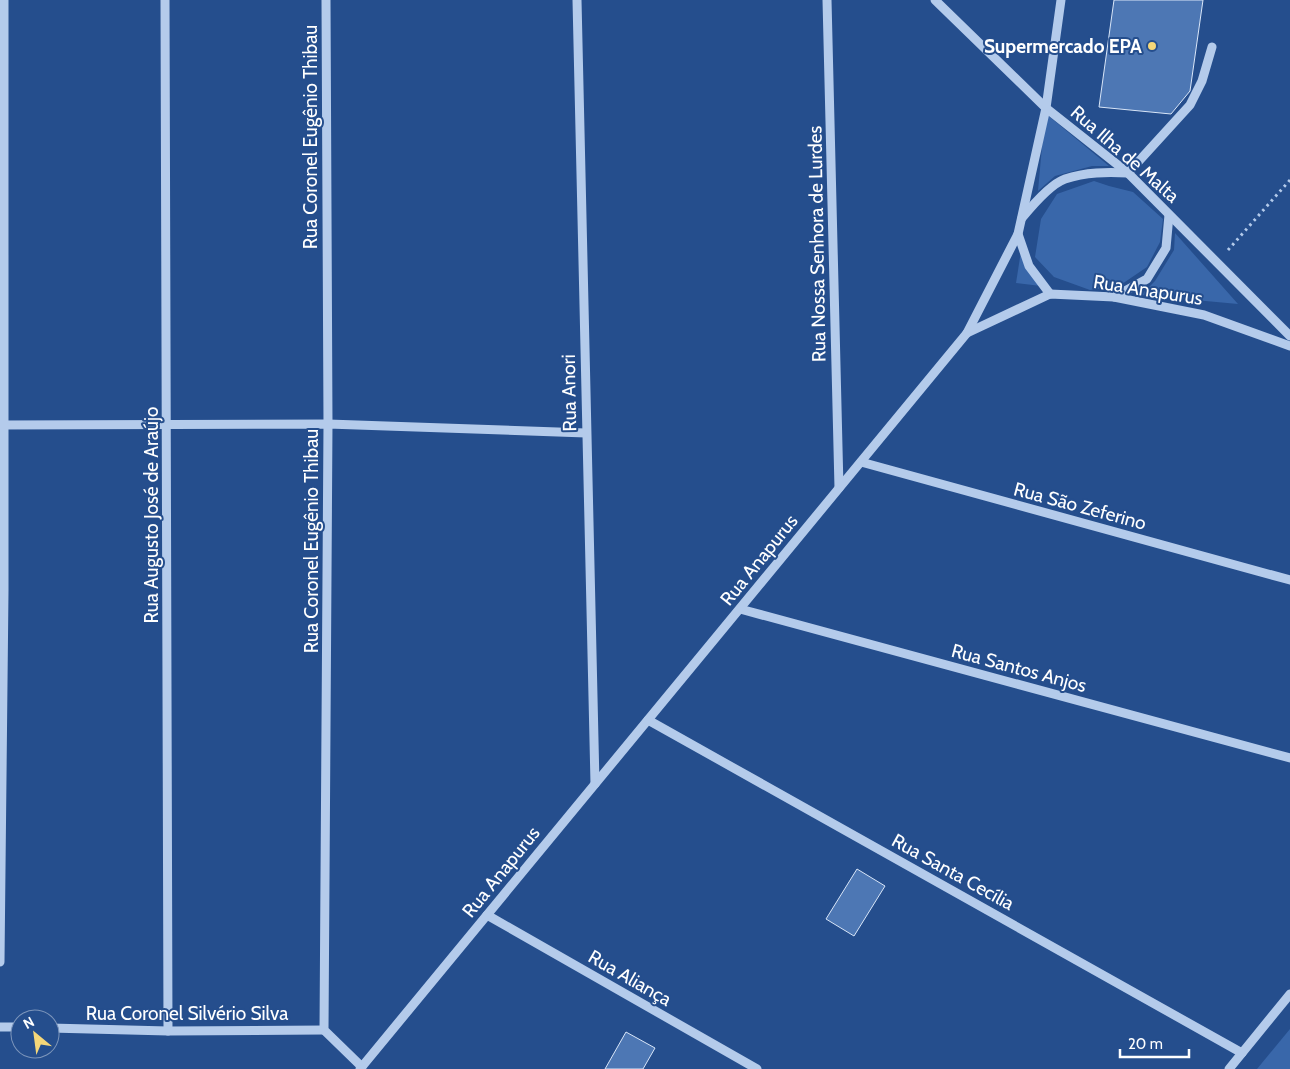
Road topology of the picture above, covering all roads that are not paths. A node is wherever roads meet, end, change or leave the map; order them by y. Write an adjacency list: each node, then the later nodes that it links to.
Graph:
1 (4, 0): 19 (street)
2 (165, 0): 20 (street, Rua Augusto José de Araújo)
3 (326, 0): 21 (street, Rua Coronel Eugênio Thibau)
4 (577, 0): 22 (street, Rua Anori)
5 (827, 0): 24 (street, Rua Nossa Senhora de Lurdes)
6 (935, 0): 9 (street, Rua Ilha de Malta)
7 (1061, 0): 9 (street)
8 (1212, 47): 10 (street)
9 (1046, 108): 10 (street, Rua Ilha de Malta); 12 (street)
10 (1128, 173): 11 (street, Rua Ilha de Malta); 12 (street)
11 (1169, 214): 15 (street); 17 (street, Rua Ilha de Malta)
12 (1020, 220): 13 (street)
13 (1018, 234): 14 (street); 16 (street)
14 (1050, 294): 15 (street, Rua Anapurus); 16 (street, Rua Anapurus)
15 (1114, 297): 18 (street, Rua Anapurus)
16 (967, 333): 23 (street, Rua Anapurus)
17 (1290, 336)
18 (1290, 346)
19 (2, 424): 20 (street); 26 (street)
20 (167, 424): 21 (street); 35 (street, Rua Augusto José de Araújo)
21 (328, 424): 22 (street); 36 (street, Rua Coronel Eugênio Thibau)
22 (586, 433): 30 (street, Rua Anori)
23 (861, 462): 24 (street, Rua Anapurus); 25 (street, Rua São Zeferino)
24 (839, 488): 27 (street, Rua Anapurus)
25 (1290, 580)
26 (2, 591): 32 (street)
27 (740, 609): 28 (street, Rua Anapurus); 29 (street, Rua Santos Anjos)
28 (648, 720): 30 (street, Rua Anapurus); 37 (street, Rua Santa Cecília)
29 (1290, 758)
30 (595, 784): 31 (street, Rua Anapurus)
31 (487, 915): 38 (street, Rua Anapurus); 39 (street, Rua Aliança)
32 (0, 962)
33 (1290, 994): 37 (street)
34 (60, 1028): 35 (street, Rua Coronel Silvério Silva)
35 (168, 1030): 36 (street, Rua Coronel Silvério Silva)
36 (324, 1030): 38 (street)
37 (1242, 1053): 40 (street)
38 (361, 1068)
39 (757, 1069)
40 (1229, 1069)

